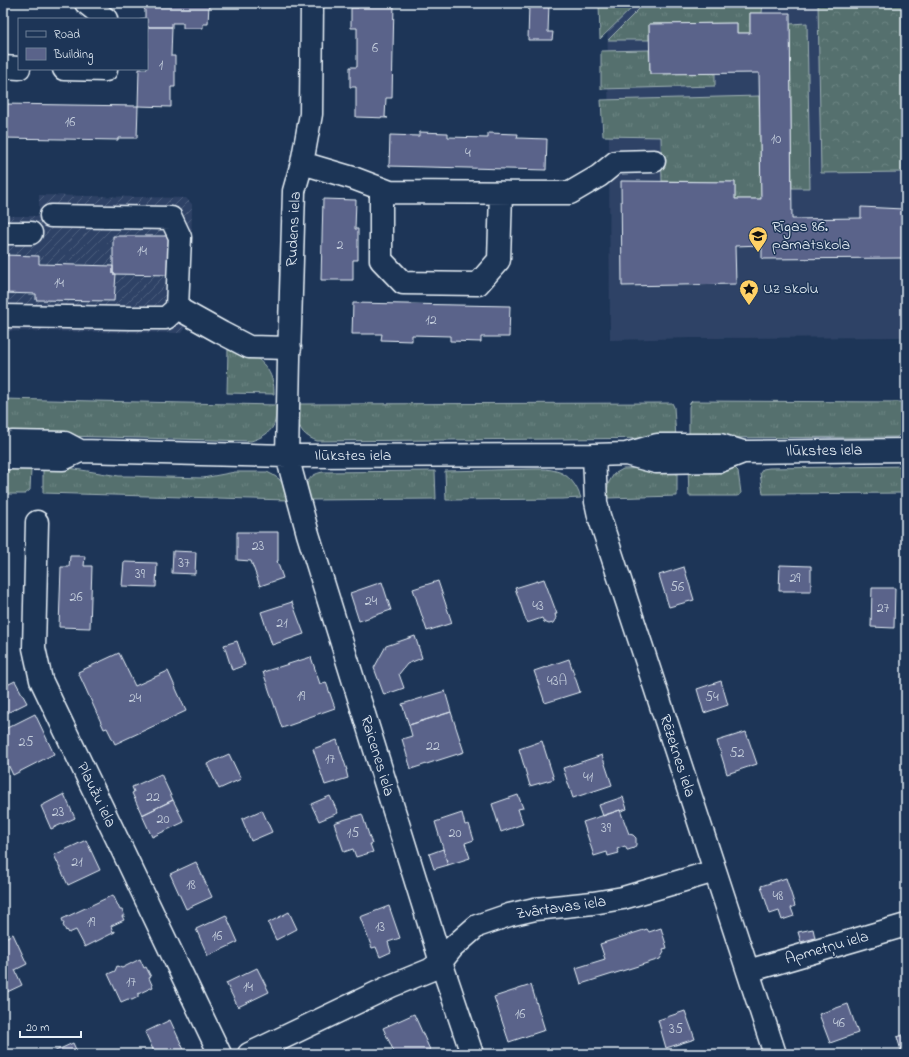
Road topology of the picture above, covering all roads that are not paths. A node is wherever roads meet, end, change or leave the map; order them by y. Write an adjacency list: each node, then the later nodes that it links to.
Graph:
1 (86, 3): 3 (street)
2 (312, 3): 7 (street, Rudens iela)
3 (105, 18)
4 (3, 67): 5 (street)
5 (18, 68)
6 (654, 161): 9 (street)
7 (302, 163): 8 (street); 15 (street, Rudens iela)
8 (381, 189): 9 (street); 9 (street)
9 (501, 193)
10 (51, 216): 13 (street)
11 (3, 233): 12 (street)
12 (31, 233)
13 (177, 308): 14 (street); 15 (street)
14 (3, 316)
15 (290, 348): 21 (street, Rudens iela)
16 (3, 445): 18 (street, Ilūkstes iela)
17 (906, 450): 19 (street, Ilūkstes iela)
18 (80, 451): 20 (street, Ilūkstes iela); 21 (street, Ilūkstes iela)
19 (594, 454): 21 (street, Ilūkstes iela); 23 (street, Rēzeknes iela)
20 (3, 456)
21 (287, 456): 25 (street, Raicenes iela)
22 (37, 522): 27 (street, Plaužu iela)
23 (715, 871): 25 (street, Zvārtavas iela); 26 (street, Rēzeknes iela)
24 (906, 925): 26 (street, Apmetņu iela)
25 (442, 962): 28 (street, Zvārtavas iela); 29 (street, Raicenes iela)
26 (748, 971): 30 (street, Rēzeknes iela)
27 (220, 1054)
28 (249, 1054)
29 (472, 1054)
30 (775, 1054)

